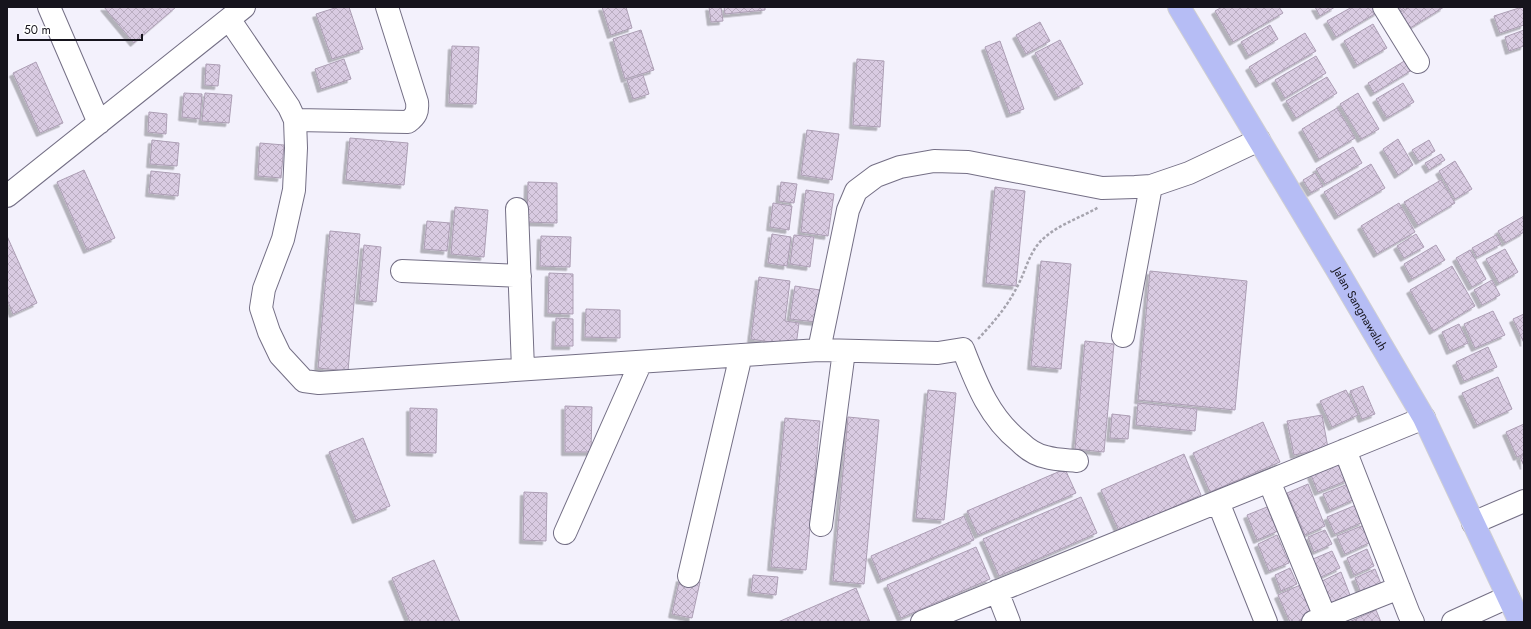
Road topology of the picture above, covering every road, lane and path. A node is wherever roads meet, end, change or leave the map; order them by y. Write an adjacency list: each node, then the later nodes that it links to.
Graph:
1 (49, 7): 8 (street)
2 (387, 7): 7 (street)
3 (1179, 7): 9 (main road, Jalan Sangnawaluh)
4 (1384, 7): 6 (street)
5 (237, 13): 7 (street); 8 (street)
6 (1418, 62)
7 (295, 120): 22 (street)
8 (99, 123): 11 (street)
9 (1259, 140): 10 (street); 23 (main road, Jalan Sangnawaluh)
10 (1151, 186): 16 (street); 18 (street)
11 (7, 196)
12 (1101, 206): 17 (path)
13 (517, 209): 15 (street)
14 (402, 271): 15 (street)
15 (520, 276): 22 (street)
16 (1124, 336)
17 (963, 349): 19 (street); 25 (street)
18 (818, 350): 19 (street); 20 (street)
19 (844, 351): 30 (street)
20 (741, 355): 21 (street); 32 (street)
21 (641, 362): 22 (street); 31 (street)
22 (523, 369)
23 (1424, 418): 24 (street); 29 (main road, Jalan Sangnawaluh)
24 (1345, 450): 26 (street); 33 (street)
25 (1077, 461)
26 (1269, 481): 28 (street); 36 (street)
27 (1524, 501): 29 (street)
28 (1218, 502): 34 (street); 39 (street)
29 (1473, 523): 35 (main road, Jalan Sangnawaluh)
30 (821, 525)
31 (565, 533)
32 (689, 576)
33 (1399, 588): 36 (street); 40 (street)
34 (997, 591): 37 (street); 38 (street)
35 (1508, 598): 41 (street); 42 (main road, Jalan Sangnawaluh)
36 (1319, 620)
37 (922, 622)
38 (1009, 622)
39 (1266, 622)
40 (1413, 622)
41 (1453, 622)
42 (1520, 622)

